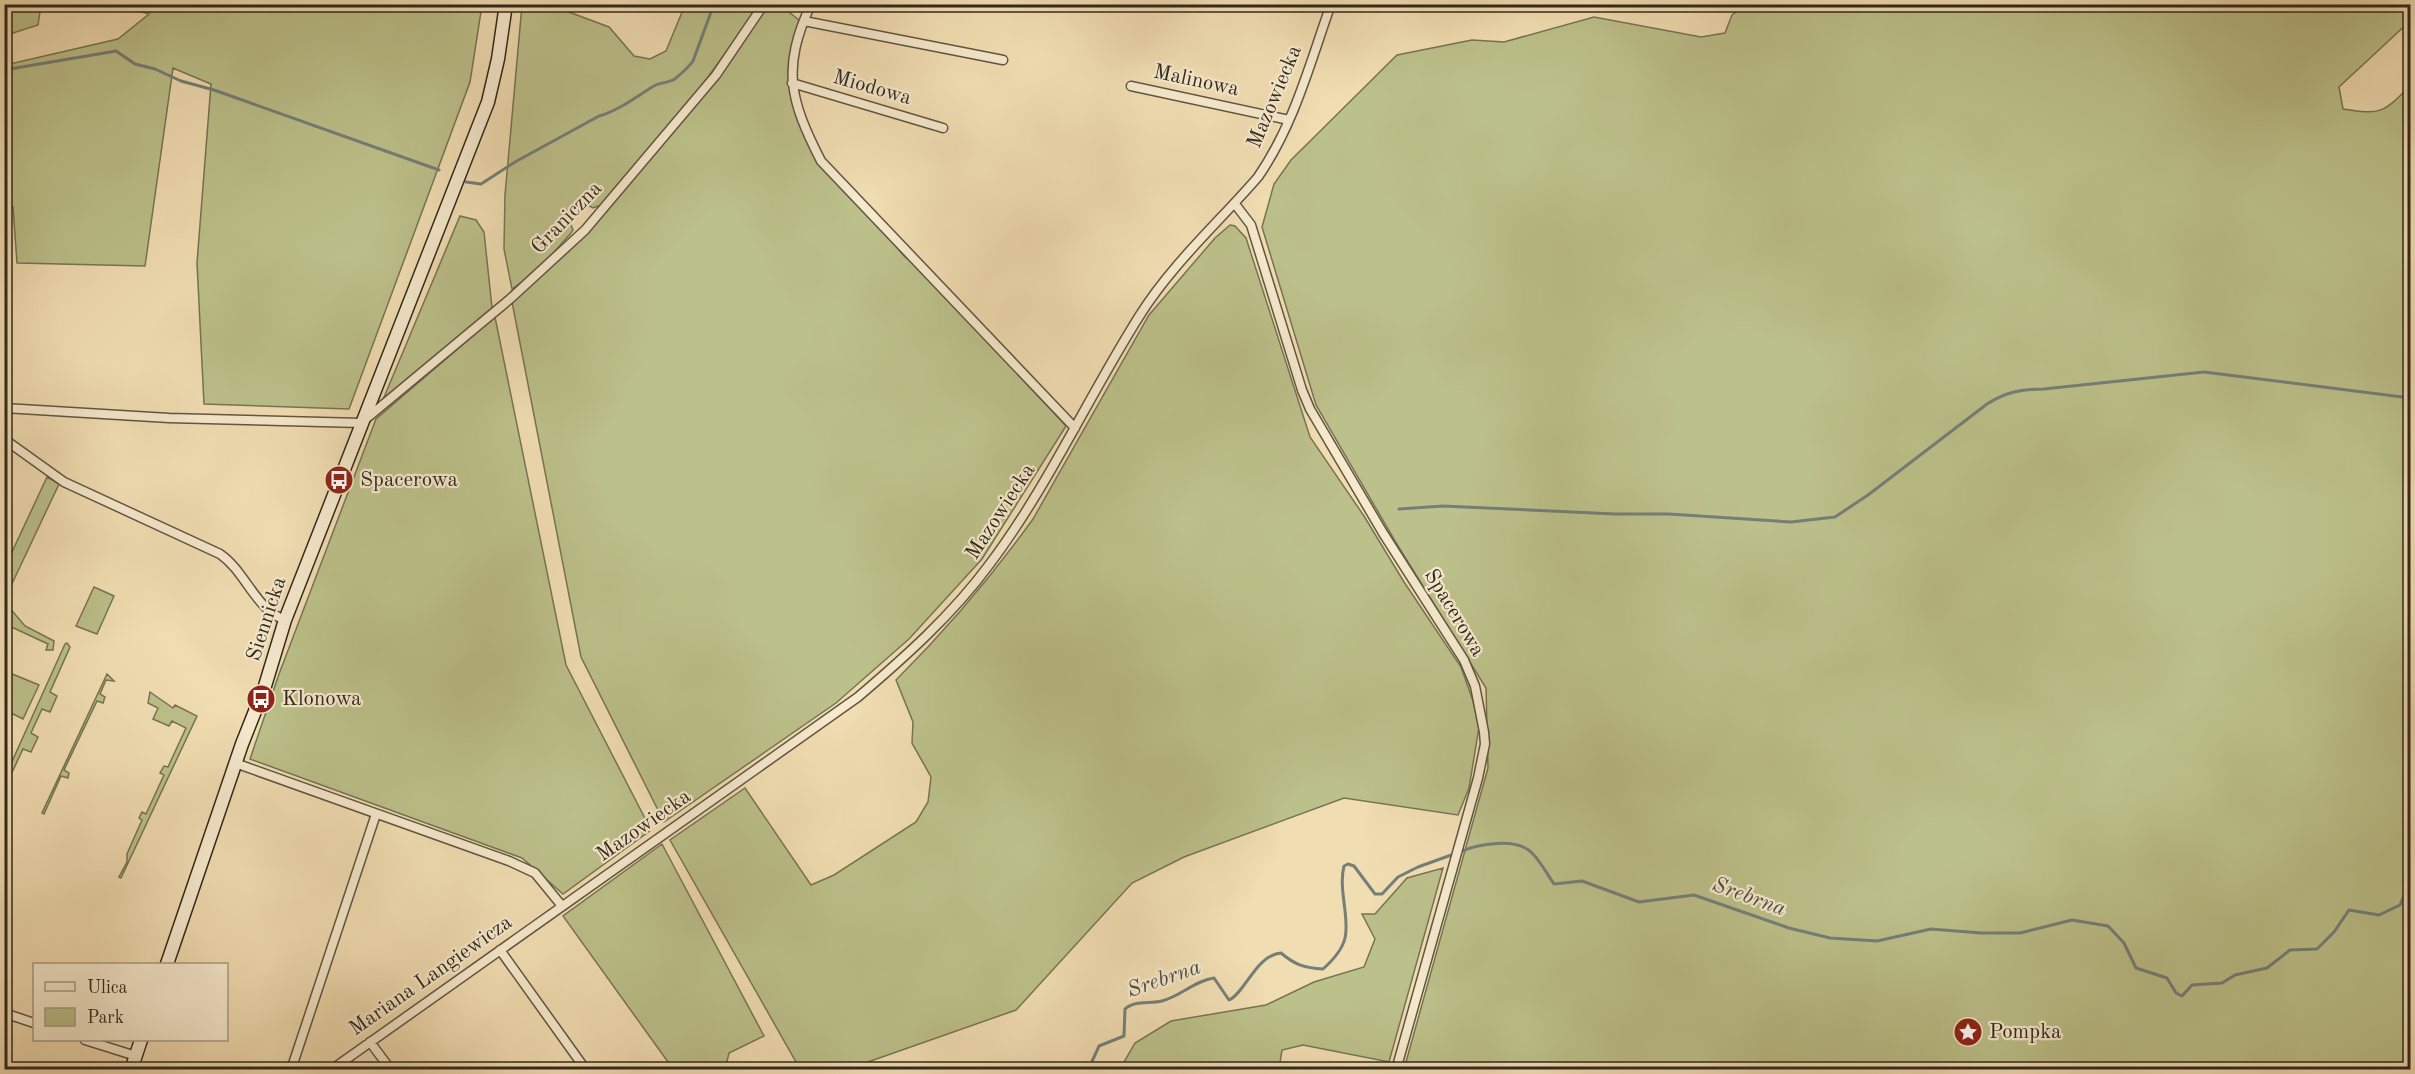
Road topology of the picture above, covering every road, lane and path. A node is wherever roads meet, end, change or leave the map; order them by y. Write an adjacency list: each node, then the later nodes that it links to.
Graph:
1 (506, 4): 13 (main road, Siennicka)
2 (764, 4): 13 (street, Graniczna)
3 (811, 4): 5 (street)
4 (1331, 4): 9 (street, Mazowiecka)
5 (804, 21): 6 (street); 7 (street)
6 (1003, 60)
7 (792, 83): 10 (street, Miodowa); 14 (street)
8 (1131, 86): 9 (street, Malinowa)
9 (1289, 120): 11 (street, Mazowiecka)
10 (943, 128)
11 (1235, 204): 14 (street, Mazowiecka); 34 (street, Spacerowa)
12 (4, 408): 13 (street)
13 (361, 423): 16 (main road, Siennicka)
14 (1075, 428): 19 (street, Mazowiecka)
15 (4, 439): 16 (street)
16 (285, 620): 17 (main road, Siennicka)
17 (235, 763): 18 (street); 22 (main road, Siennicka)
18 (376, 814): 19 (street); 30 (street)
19 (562, 906): 20 (street, Mazowiecka)
20 (552, 913): 21 (street, Mariana Langiewicza)
21 (500, 950): 27 (street, Mariana Langiewicza); 33 (street)
22 (167, 963)
23 (4, 1012): 24 (street)
24 (33, 1023)
25 (88, 1041): 28 (street)
26 (141, 1041): 28 (main road)
27 (370, 1042): 31 (street, Mariana Langiewicza); 32 (street)
28 (136, 1056): 29 (main road)
29 (131, 1070)
30 (291, 1070)
31 (331, 1070)
32 (392, 1070)
33 (586, 1070)
34 (1396, 1070)

